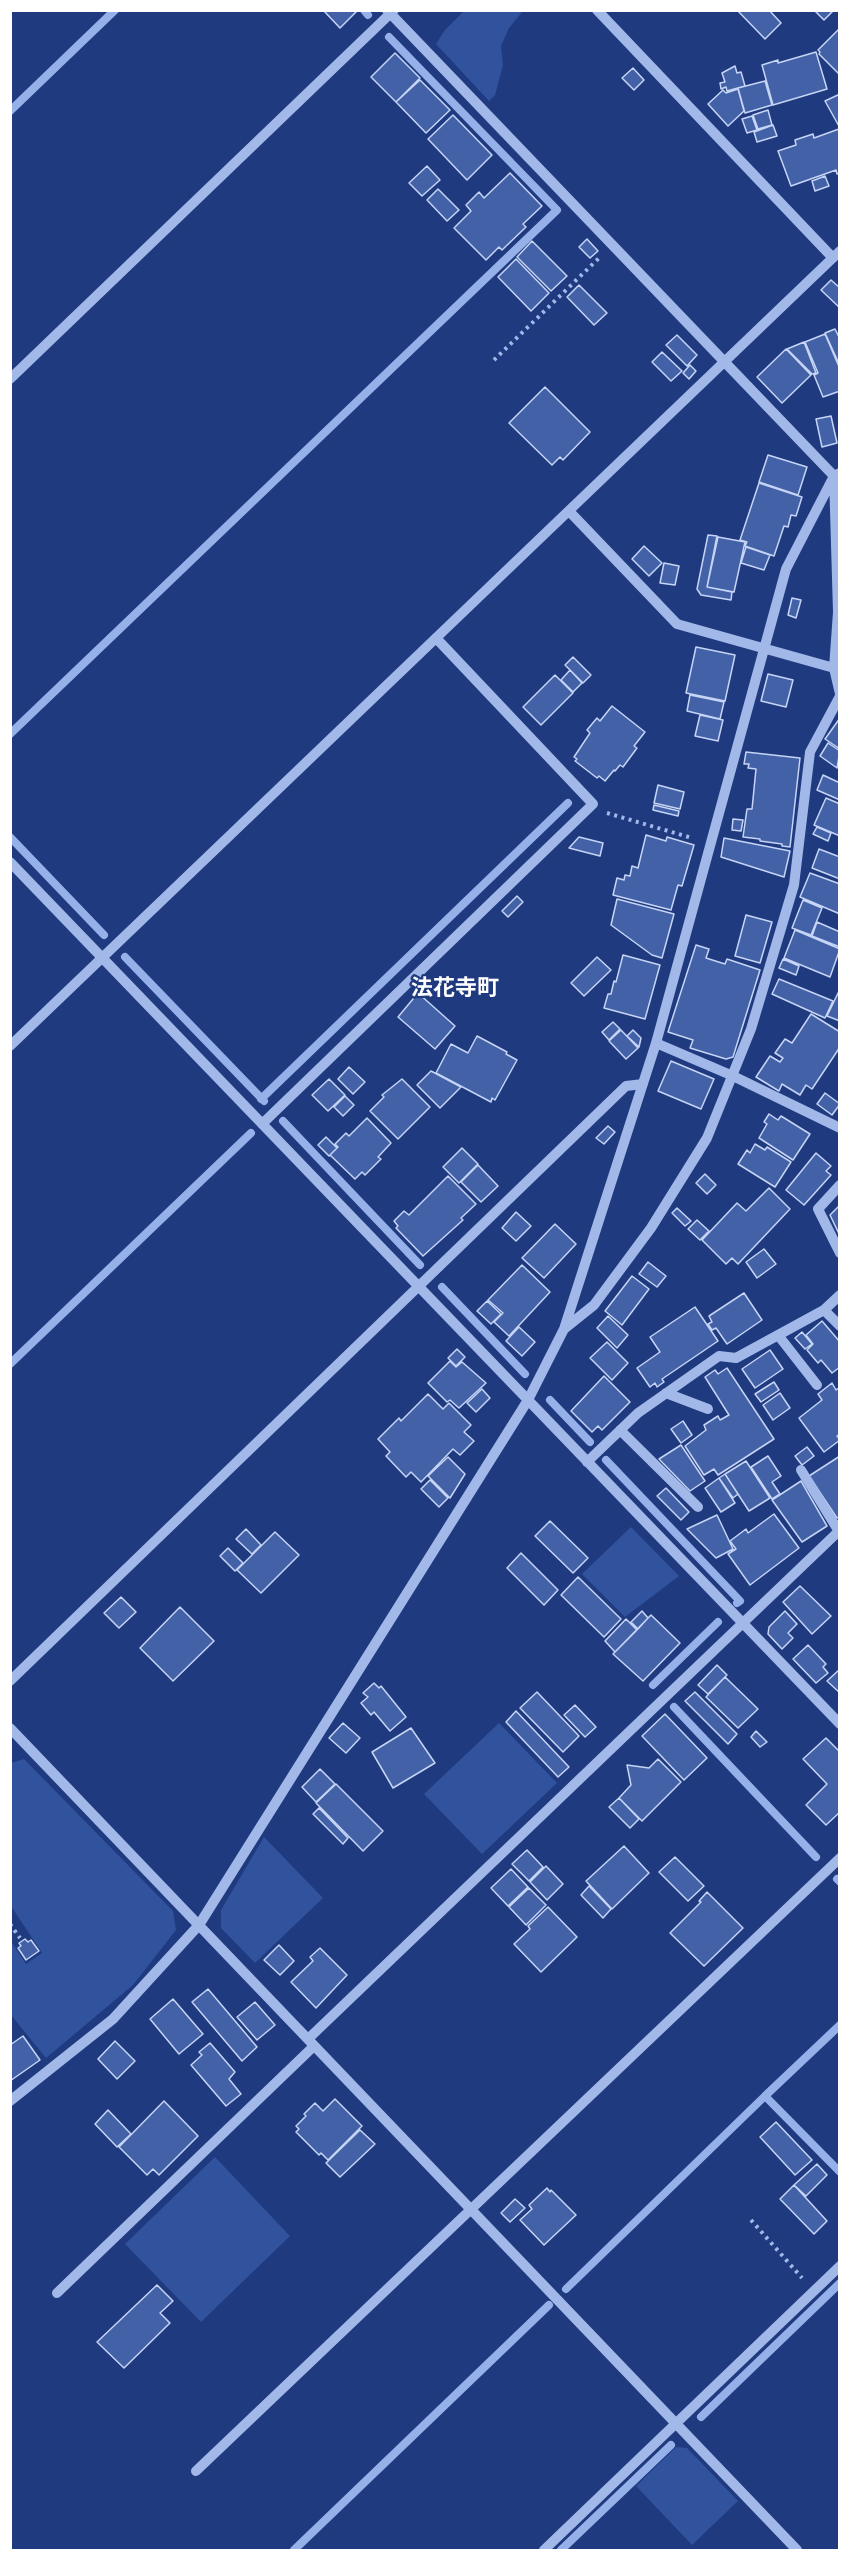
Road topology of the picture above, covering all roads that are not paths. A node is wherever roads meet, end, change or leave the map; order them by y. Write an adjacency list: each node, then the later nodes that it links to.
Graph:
1 (597, 10): 3 (street)
2 (390, 12): 4 (street); 5 (street)
3 (836, 255): 4 (street)
4 (724, 362): 6 (street); 7 (street)
5 (10, 379)
6 (837, 475): 8 (street); 10 (street)
7 (569, 511): 9 (street); 10 (street)
8 (839, 611): 11 (street)
9 (436, 638): 14 (street); 19 (street)
10 (763, 648): 11 (street); 15 (street)
11 (834, 669): 12 (street)
12 (840, 695): 17 (street)
13 (10, 862): 14 (street)
14 (102, 958): 16 (street); 19 (street)
15 (656, 1043): 17 (street); 18 (street)
16 (10, 1046)
17 (733, 1076): 20 (street); 27 (street)
18 (643, 1084): 23 (street); 27 (street)
19 (262, 1124): 23 (street)
20 (840, 1128)
21 (840, 1185): 22 (street)
22 (840, 1253)
23 (418, 1287): 31 (street); 39 (street)
24 (840, 1295): 25 (street)
25 (824, 1310): 26 (street); 28 (street)
26 (840, 1326)
27 (564, 1329): 31 (street)
28 (778, 1335): 29 (street); 30 (street)
29 (817, 1385)
30 (666, 1393): 32 (street); 33 (street)
31 (528, 1400): 34 (street); 43 (street)
32 (708, 1409)
33 (620, 1430): 34 (street); 36 (street)
34 (587, 1462): 38 (street)
35 (801, 1470): 37 (street)
36 (698, 1507)
37 (839, 1530): 38 (street)
38 (741, 1622): 40 (street); 44 (street)
39 (10, 1681)
40 (840, 1724)
41 (10, 1728): 43 (street)
42 (840, 1858): 46 (street)
43 (199, 1925): 44 (street); 45 (street)
44 (311, 2042): 46 (street); 48 (street)
45 (10, 2101)
46 (471, 2209): 49 (street); 50 (street)
47 (840, 2266): 49 (street)
48 (57, 2293)
49 (676, 2424): 51 (street); 52 (street)
50 (196, 2471)
51 (544, 2550)
52 (797, 2550)

